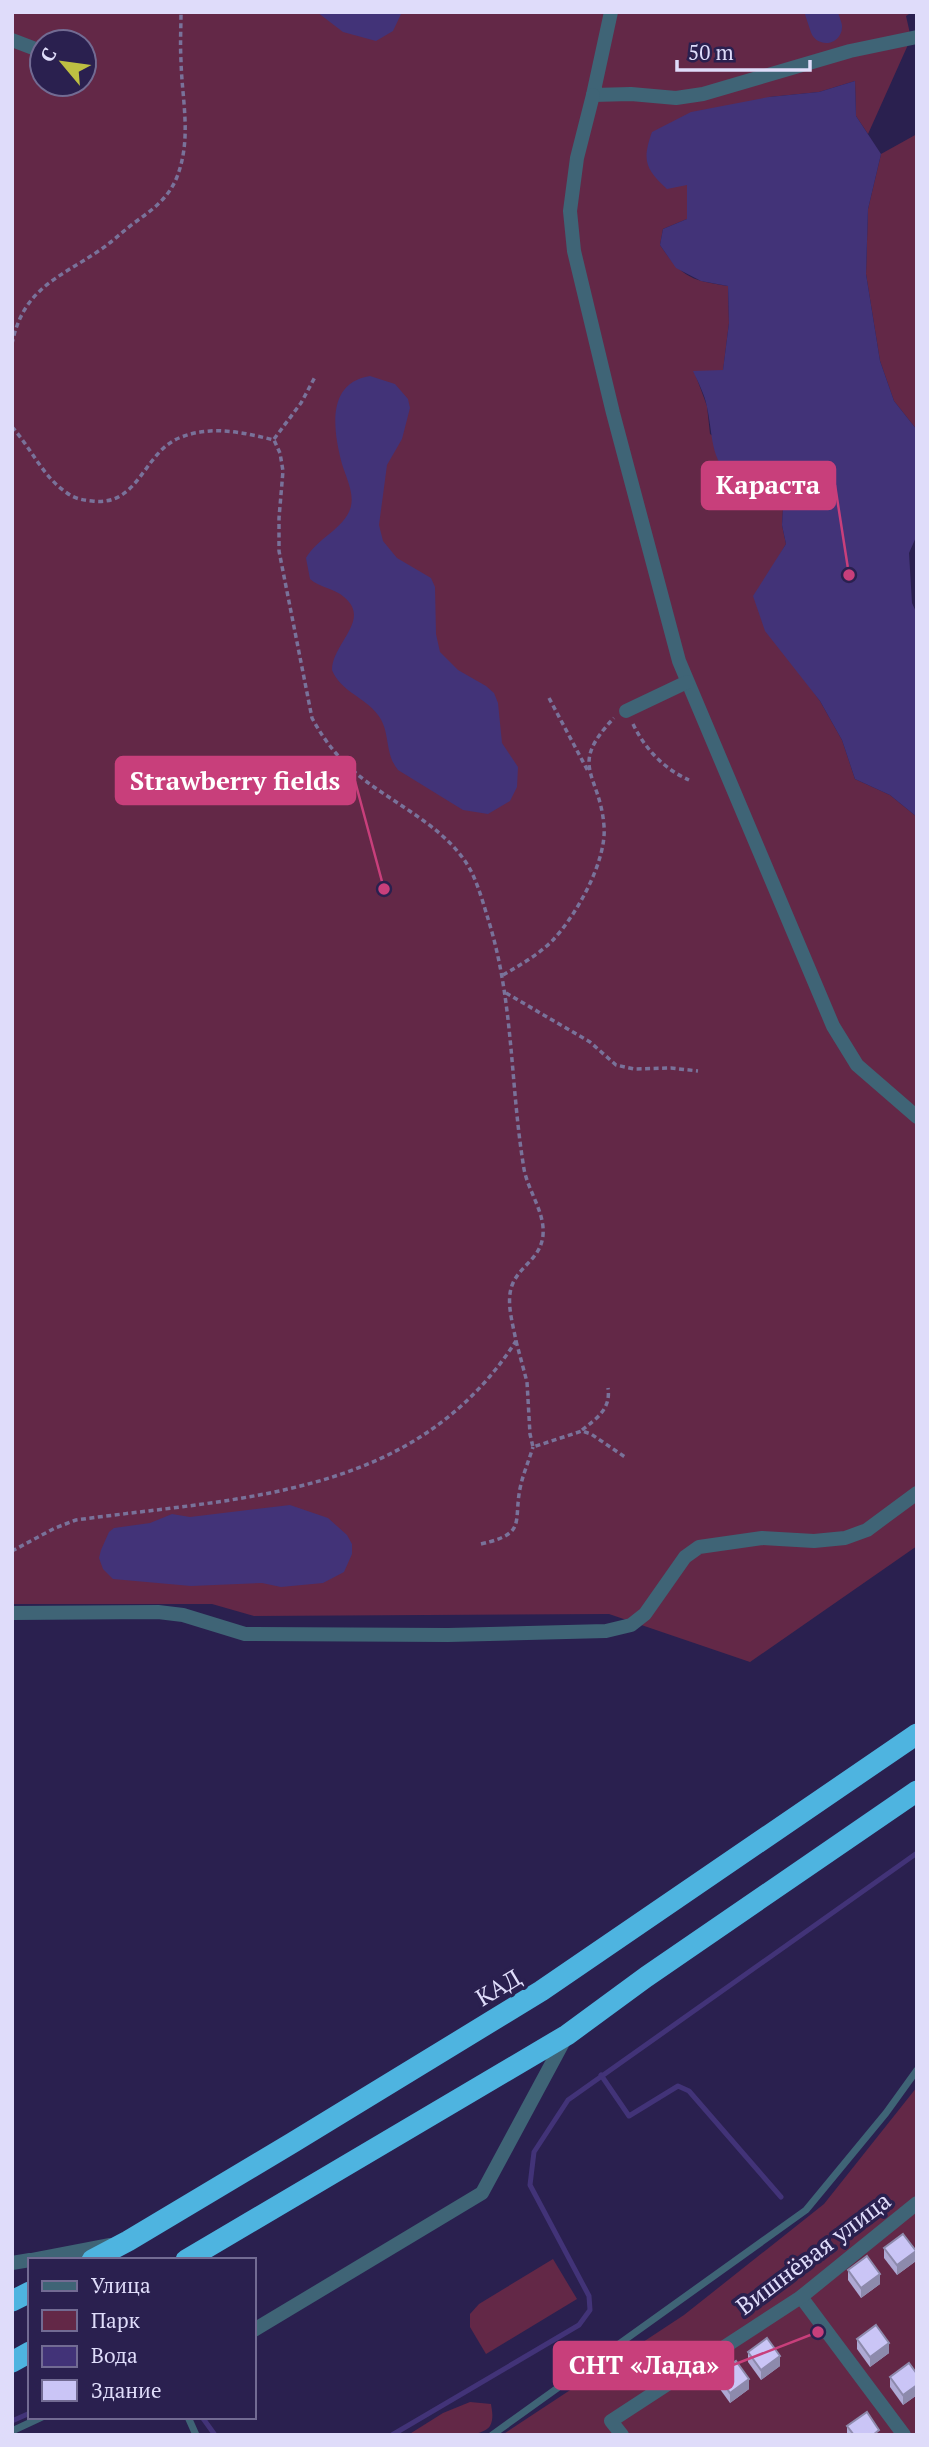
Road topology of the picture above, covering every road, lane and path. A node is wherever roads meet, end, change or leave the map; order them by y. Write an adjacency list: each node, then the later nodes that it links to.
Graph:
1 (181, 12): 5 (path)
2 (611, 12): 4 (street)
3 (917, 37): 4 (street)
4 (593, 95): 9 (street)
5 (12, 344)
6 (316, 377): 8 (path)
7 (12, 427): 8 (path)
8 (274, 440): 14 (path)
9 (687, 682): 11 (street); 17 (street)
10 (549, 698): 12 (path)
11 (626, 711): 12 (path); 13 (path)
12 (590, 775): 14 (path)
13 (689, 780)
14 (503, 975): 15 (path)
15 (506, 993): 16 (path); 18 (path)
16 (698, 1071)
17 (917, 1117)
18 (516, 1341): 21 (path); 25 (path)
19 (608, 1388): 20 (path)
20 (582, 1430): 21 (path); 22 (path)
21 (533, 1447): 24 (path)
22 (625, 1457)
23 (917, 1493): 26 (street)
24 (481, 1544)
25 (12, 1551)
26 (12, 1613)
27 (917, 1734): 32 (highway, КАД)
28 (917, 1791): 29 (highway)
29 (567, 2035): 35 (highway); 39 (street)
30 (917, 2070): 46 (lane)
31 (917, 2203): 37 (street, Вишнёвая улица)
32 (128, 2241): 33 (street); 34 (highway, КАД)
33 (40, 2258)
34 (96, 2258)
35 (189, 2258)
36 (28, 2293): 38 (highway)
37 (801, 2297): 47 (street, Вишнёвая улица); 48 (street)
38 (12, 2301)
39 (256, 2329)
40 (28, 2353): 41 (highway)
41 (12, 2363)
42 (38, 2419): 44 (lane)
43 (189, 2419): 45 (lane)
44 (12, 2431)
45 (196, 2435)
46 (492, 2435)
47 (622, 2435)
48 (904, 2435)

